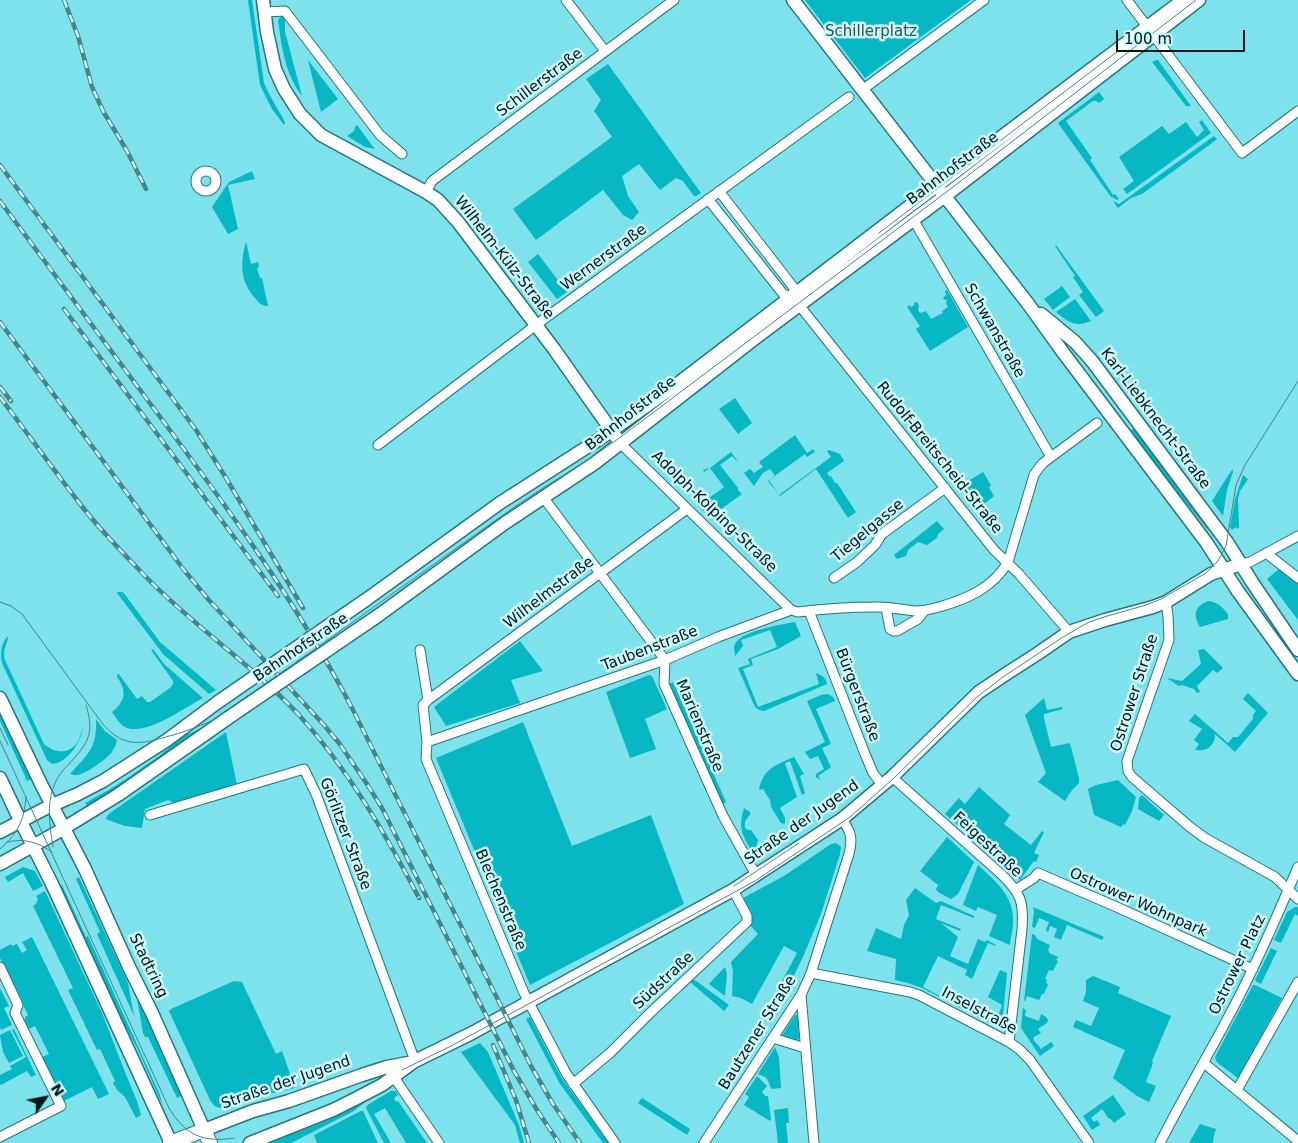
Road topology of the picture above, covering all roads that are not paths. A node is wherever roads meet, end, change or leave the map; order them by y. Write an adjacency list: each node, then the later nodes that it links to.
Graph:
1 (566, 0): 10 (street)
2 (674, 0): 10 (street, Schillerstraße)
3 (793, 0): 11 (main road, Karl-Liebknecht-Straße)
4 (984, 0): 11 (street)
5 (1127, 0): 9 (street)
6 (1183, 0): 9 (main road, Bahnhofstraße)
7 (1199, 0): 9 (main road, Bahnhofstraße)
8 (264, 6): 14 (street, Wilhelm-Külz-Straße); 17 (main road, Wilhelm-Külz-Straße)
9 (1151, 31): 13 (street); 16 (main road, Bahnhofstraße)
10 (604, 51): 17 (street, Schillerstraße)
11 (862, 90): 16 (main road, Karl-Liebknecht-Straße)
12 (849, 97): 15 (street, Wernerstraße)
13 (1298, 111)
14 (402, 154)
15 (719, 191): 18 (street, Wernerstraße); 20 (street, Rudolf-Breitscheid-Straße)
16 (941, 191): 19 (main road, Bahnhofstraße); 20 (main road, Bahnhofstraße); 21 (main road, Karl-Liebknecht-Straße)
17 (426, 192): 22 (main road, Wilhelm-Külz-Straße)
18 (708, 199): 20 (street, Rudolf-Breitscheid-Straße); 22 (street, Wernerstraße)
19 (913, 219): 20 (main road, Bahnhofstraße); 26 (street, Schwanstraße)
20 (796, 301): 24 (main road, Bahnhofstraße); 27 (street, Rudolf-Breitscheid-Straße)
21 (1029, 305): 33 (main road, Karl-Liebknecht-Straße); 34 (main road, Karl-Liebknecht-Straße)
22 (536, 325): 24 (main road, Wilhelm-Külz-Straße); 25 (street, Wernerstraße)
23 (1096, 423): 26 (street)
24 (616, 437): 28 (main road, Bahnhofstraße); 29 (street, Adolph-Kolping-Straße); 54 (main road, Bahnhofstraße, bridge)
25 (378, 445)
26 (1051, 457): 32 (street)
27 (945, 488): 32 (street, Rudolf-Breitscheid-Straße); 36 (street, Tiegelgasse)
28 (543, 498): 35 (street); 58 (main road, Bahnhofstraße, bridge)
29 (687, 509): 35 (street, Wilhelmstraße); 40 (street, Adolph-Kolping-Straße)
30 (1298, 536): 31 (street)
31 (1266, 553): 33 (street); 37 (street)
32 (1008, 562): 42 (street, Taubenstraße); 43 (street, Rudolf-Breitscheid-Straße)
33 (1241, 564): 34 (main road, Straße der Jugend); 45 (main road, Karl-Liebknecht-Straße)
34 (1224, 569): 38 (main road, Straße der Jugend); 47 (main road, Karl-Liebknecht-Straße)
35 (600, 573): 46 (street); 49 (street, Wilhelmstraße)
36 (834, 578)
37 (1298, 578)
38 (1166, 602): 43 (main road, Straße der Jugend); 64 (street, Ostrower Straße)
39 (886, 608): 41 (street, Taubenstraße); 42 (street, Taubenstraße); 42 (street, Taubenstraße)
40 (791, 610): 41 (street, Taubenstraße); 46 (street, Taubenstraße)
41 (809, 611): 53 (street, Bürgerstraße)
42 (924, 611)
43 (1069, 632): 51 (main road, Straße der Jugend)
44 (420, 650): 49 (street, Blechenstraße)
45 (1298, 650)
46 (665, 660): 50 (street, Taubenstraße); 63 (street, Marienstraße)
47 (1298, 674)
48 (0, 698): 54 (main road, Stadtring)
49 (428, 700): 50 (street, Blechenstraße)
50 (427, 742): 73 (street, Blechenstraße)
51 (892, 777): 53 (main road, Straße der Jugend); 66 (street, Feigestraße)
52 (0, 778): 57 (main road)
53 (882, 786): 56 (main road, Straße der Jugend)
54 (52, 805): 57 (main road, Bahnhofstraße); 58 (main road, Stadtring)
55 (150, 815): 77 (street, Görlitzer Straße)
56 (842, 819): 63 (main road, Straße der Jugend); 70 (street, Bautzener Straße)
57 (20, 821): 59 (main road, Bahnhofstraße); 60 (main road)
58 (64, 828): 60 (main road, Bahnhofstraße); 82 (main road, Stadtring)
59 (0, 832)
60 (32, 846): 61 (main road, Bahnhofstraße); 85 (main road)
61 (0, 864)
62 (1298, 867): 64 (street, Ostrower Platz)
63 (753, 871): 65 (main road, Straße der Jugend)
64 (1289, 889): 67 (street); 69 (street, Ostrower Platz)
65 (733, 890): 73 (main road, Straße der Jugend); 80 (street, Südstraße)
66 (1015, 890): 69 (street, Ostrower Wohnpark); 75 (street, Feigestraße)
67 (1298, 899)
68 (0, 967): 83 (street)
69 (1253, 969): 78 (street, Ostrower Platz)
70 (811, 973): 72 (street, Bautzener Straße); 75 (street, Inselstraße)
71 (1298, 982): 81 (street)
72 (801, 995): 74 (street, Bautzener Straße); 76 (street)
73 (529, 1002): 77 (main road, Straße der Jugend); 80 (street, Blechenstraße)
74 (773, 1038): 76 (street); 90 (street, Bautzener Straße)
75 (1009, 1042): 92 (street, Inselstraße)
76 (806, 1048): 91 (street)
77 (415, 1061): 79 (main road, Straße der Jugend)
78 (1204, 1063): 81 (street); 93 (street, Ostrower Platz)
79 (390, 1072): 82 (main road, Straße der Jugend); 87 (main road, Straße der Jugend); 88 (street)
80 (573, 1084): 89 (street, Blechenstraße)
81 (1237, 1090): 84 (street)
82 (204, 1130): 85 (main road, Straße der Jugend); 86 (main road, Stadtring)
83 (0, 1137)
84 (1298, 1141)
85 (170, 1143)
86 (210, 1143)
87 (250, 1143)
88 (439, 1143)
89 (615, 1143)
90 (704, 1143)
91 (814, 1143)
92 (1089, 1143)
93 (1160, 1143)

